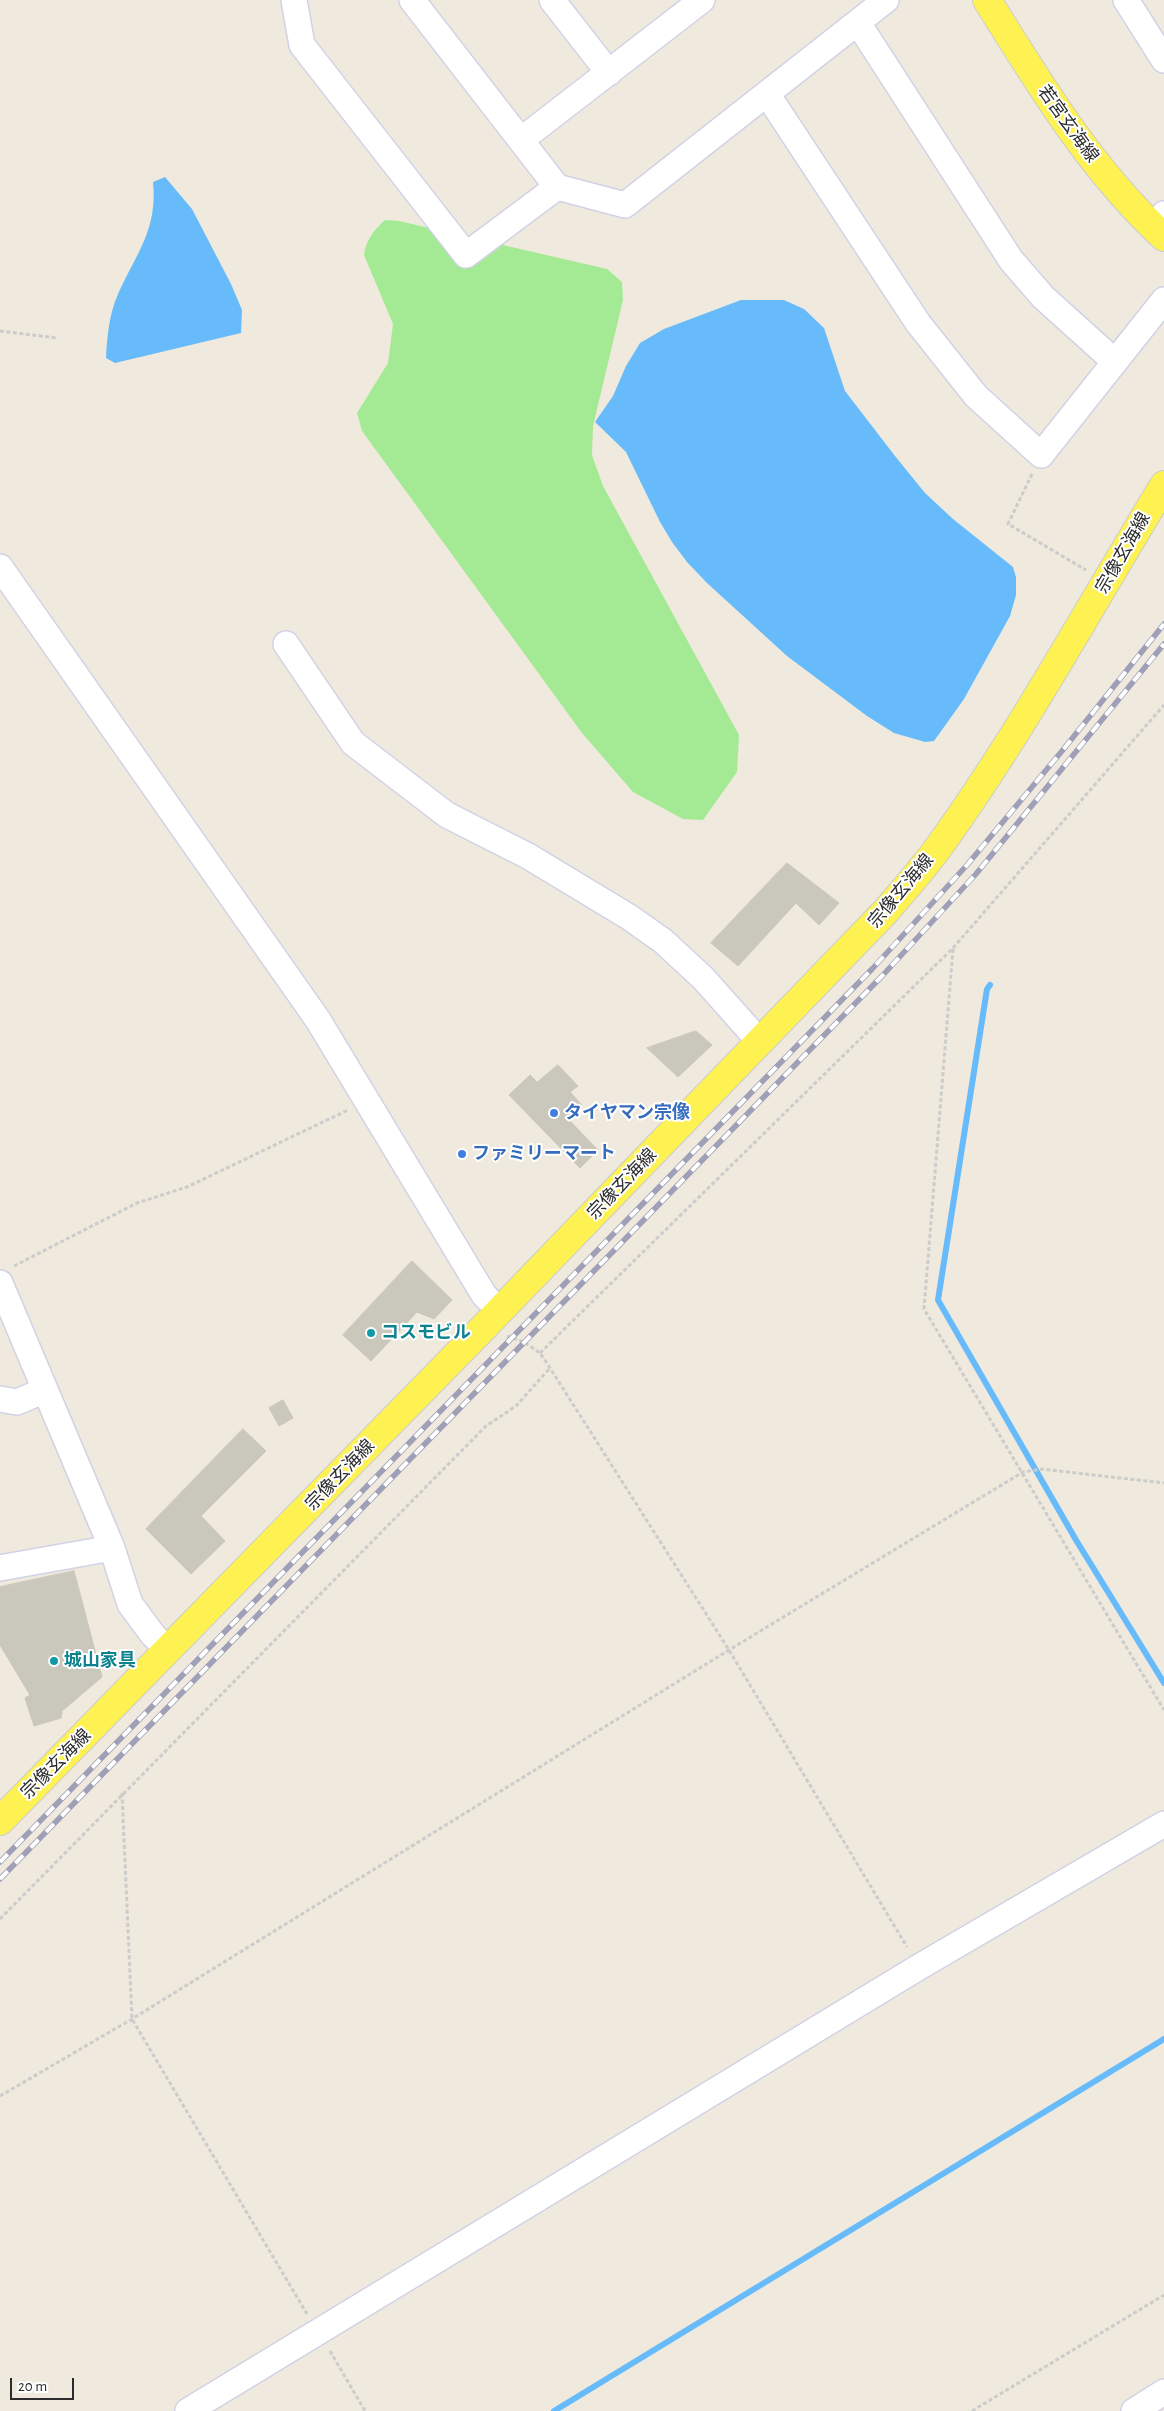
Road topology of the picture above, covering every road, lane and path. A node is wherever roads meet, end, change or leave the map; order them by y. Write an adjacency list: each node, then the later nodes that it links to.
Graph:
1 (294, 0): 13 (street)
2 (412, 0): 12 (street)
3 (552, 0): 10 (street)
4 (702, 0): 10 (street)
5 (886, 0): 8 (street)
6 (986, 0): 14 (main road, 若宮玄海線)
7 (1126, 0): 9 (street)
8 (858, 23): 11 (street); 18 (street)
9 (1164, 60)
10 (609, 72): 12 (street)
11 (767, 94): 13 (street); 19 (street)
12 (521, 140): 13 (street)
13 (557, 187)
14 (1160, 226)
15 (1164, 300): 18 (street)
16 (0, 331): 17 (path)
17 (57, 338)
18 (1114, 361): 19 (street)
19 (1040, 455): 22 (path)
20 (1164, 485): 22 (main road, 宗像玄海線)
21 (0, 567): 27 (street)
22 (1106, 582): 26 (main road, 宗像玄海線)
23 (286, 644): 26 (street)
24 (1164, 705): 25 (path)
25 (953, 948): 30 (path); 34 (path)
26 (760, 1042): 29 (main road, 宗像玄海線)
27 (367, 1101): 28 (path); 29 (street)
28 (4, 1276): 32 (street)
29 (493, 1317): 30 (path); 38 (main road, 宗像玄海線)
30 (540, 1353): 31 (path)
31 (550, 1368): 39 (path); 41 (path)
32 (45, 1390): 33 (street); 36 (street)
33 (0, 1399)
34 (1023, 1472): 35 (path); 39 (path); 40 (path)
35 (1164, 1483)
36 (112, 1548): 37 (street); 38 (street)
37 (0, 1568)
38 (168, 1650): 42 (main road, 宗像玄海線)
39 (729, 1650): 45 (path); 46 (path)
40 (1164, 1710)
41 (122, 1793): 44 (path); 46 (path)
42 (0, 1821)
43 (1164, 1824): 45 (street)
44 (0, 1919)
45 (919, 1967): 49 (street)
46 (132, 2019): 47 (path); 49 (path)
47 (0, 2096)
48 (1164, 2295): 53 (path)
49 (318, 2332): 51 (street); 52 (path)
50 (1164, 2392): 54 (street)
51 (188, 2411)
52 (365, 2411)
53 (972, 2411)
54 (1134, 2411)

